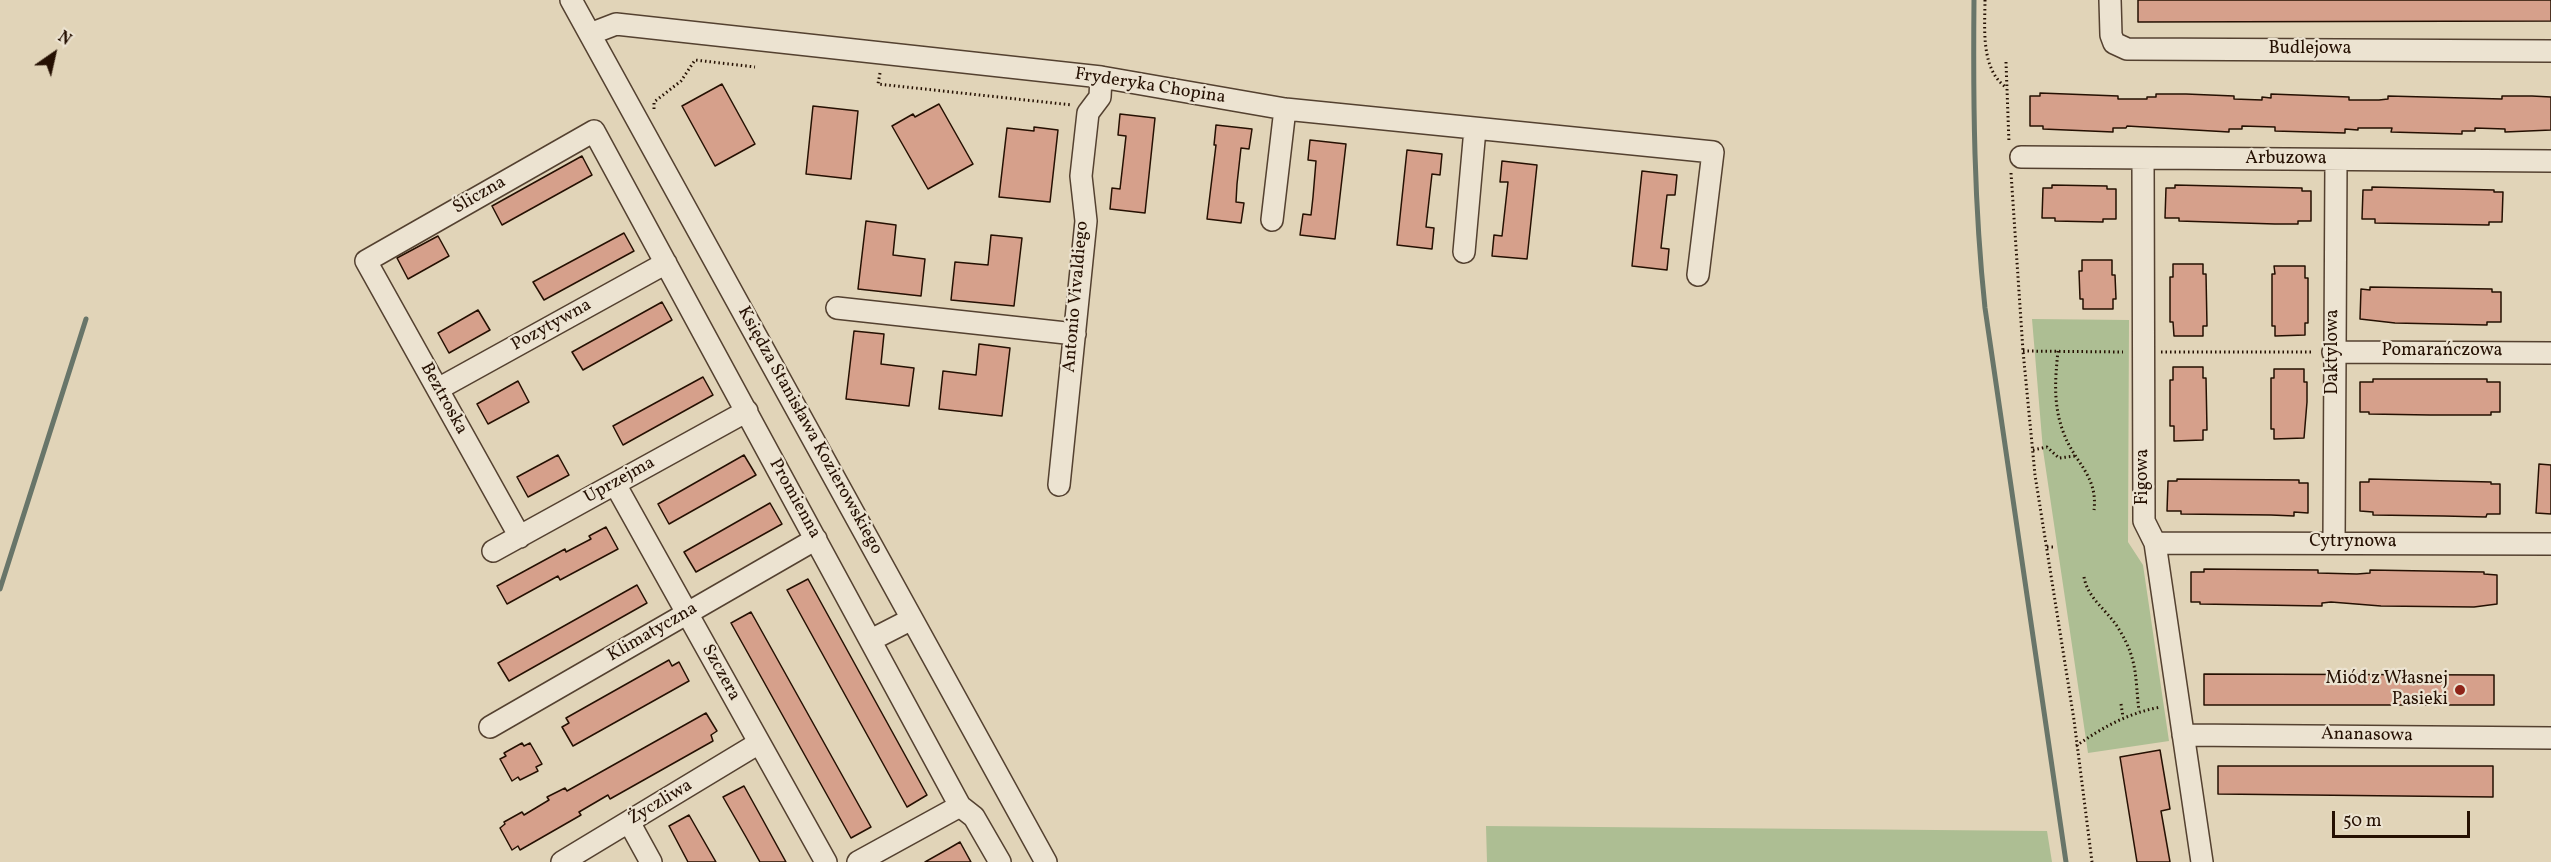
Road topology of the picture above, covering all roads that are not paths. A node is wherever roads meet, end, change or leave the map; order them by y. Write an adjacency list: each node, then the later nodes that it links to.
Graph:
1 (571, 0): 3 (street, Księdza Stanisława Kozierowskiego)
2 (2110, 0): 4 (street, Budlejowa)
3 (590, 34): 5 (street, Fryderyka Chopina); 33 (street, Księdza Stanisława Kozierowskiego)
4 (2551, 51)
5 (1101, 77): 6 (street, Fryderyka Chopina); 19 (street, Antonio Vivaldiego)
6 (1285, 109): 7 (street, Fryderyka Chopina); 13 (street)
7 (1475, 129): 14 (street); 17 (street, Fryderyka Chopina)
8 (594, 131): 15 (street, Śliczna); 16 (street, Promienna)
9 (2013, 158): 10 (street, Arbuzowa)
10 (2143, 158): 11 (street, Arbuzowa); 28 (street, Figowa)
11 (2336, 160): 12 (street, Arbuzowa); 20 (street, Daktylowa)
12 (2551, 161)
13 (1272, 219)
14 (1464, 252)
15 (366, 261): 22 (street, Beztroska)
16 (666, 263): 22 (street, Pozytywna); 23 (street, Promienna)
17 (1698, 274)
18 (837, 308): 19 (street)
19 (1075, 334): 25 (street, Antonio Vivaldiego)
20 (2329, 352): 21 (street, Pomarańczowa); 29 (street, Daktylowa)
21 (2551, 353)
22 (438, 389): 26 (street, Beztroska)
23 (747, 411): 24 (street, Uprzejma); 27 (street, Promienna)
24 (615, 484): 26 (street, Uprzejma); 32 (street, Szczera)
25 (1059, 485)
26 (520, 537): 31 (street, Uprzejma)
27 (816, 538): 32 (street, Klimatyczna); 34 (street, Promienna)
28 (2155, 543): 29 (street, Cytrynowa); 36 (street, Figowa)
29 (2334, 543): 30 (street, Cytrynowa)
30 (2551, 544)
31 (493, 551)
32 (687, 613): 35 (street, Klimatyczna); 38 (street, Szczera)
33 (912, 619): 34 (street); 46 (street, Księdza Stanisława Kozierowskiego)
34 (871, 640): 39 (street, Promienna)
35 (490, 727)
36 (2183, 735): 37 (street, Ananasowa); 47 (street, Figowa)
37 (2551, 738)
38 (759, 743): 40 (street, Życzliwa); 43 (street, Szczera)
39 (960, 806): 44 (street); 45 (street, Promienna)
40 (629, 822): 41 (street, Życzliwa); 42 (street)
41 (562, 862)
42 (651, 862)
43 (826, 862)
44 (858, 862)
45 (1000, 862)
46 (1046, 862)
47 (2202, 862)

